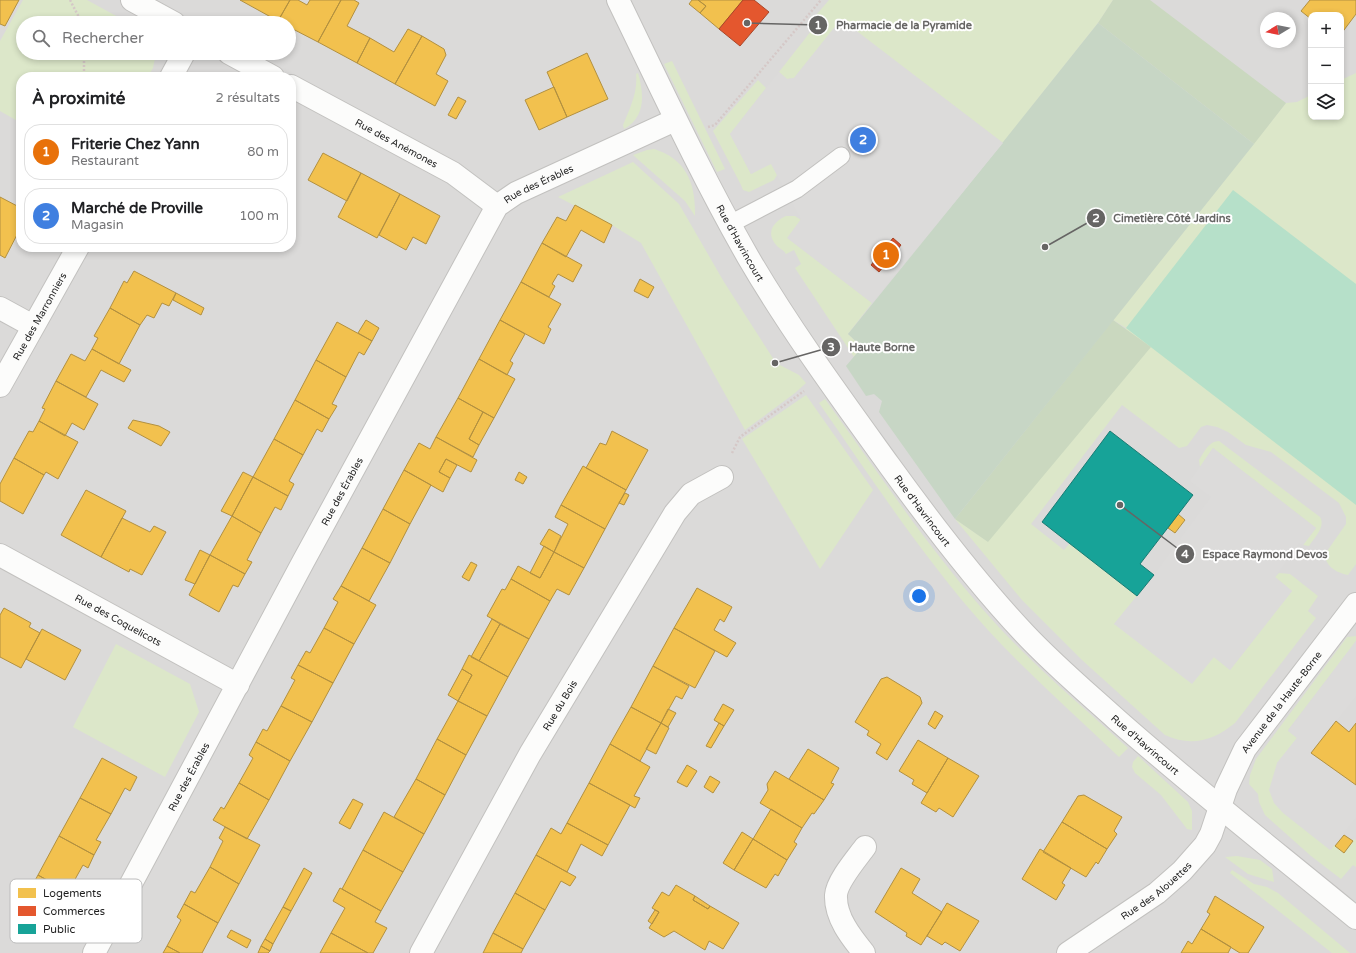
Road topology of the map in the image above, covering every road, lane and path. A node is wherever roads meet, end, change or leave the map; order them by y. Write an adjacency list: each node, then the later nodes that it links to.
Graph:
1 (70, 0): 5 (path)
2 (132, 0): 6 (street)
3 (618, 0): 14 (street, Rue d'Havrincourt)
4 (821, 0): 14 (path)
5 (78, 16)
6 (161, 16)
7 (84, 60): 10 (path)
8 (180, 60): 11 (street)
9 (242, 60): 12 (street)
10 (84, 72)
11 (174, 72)
12 (265, 72)
13 (296, 89): 16 (street, Rue des Anémones)
14 (679, 127): 16 (street, Rue des Érables); 17 (street, Rue d'Havrincourt)
15 (841, 156): 17 (lane)
16 (498, 206): 26 (street, Rue des Érables)
17 (730, 224): 21 (street, Rue d'Havrincourt)
18 (75, 252): 20 (street, Rue des Marronniers)
19 (0, 308): 20 (street)
20 (33, 326): 22 (street, Rue des Marronniers)
21 (828, 378): 23 (path); 27 (street, Rue d'Havrincourt)
22 (0, 386)
23 (722, 477): 33 (street, Rue du Bois)
24 (0, 555): 26 (street, Rue des Coquelicots)
25 (1356, 604): 27 (street, Avenue de la Haute-Borne)
26 (238, 685): 29 (street, Rue des Érables)
27 (1220, 807): 30 (street, Rue d'Havrincourt); 35 (street, Rue des Alouettes)
28 (865, 847): 34 (street)
29 (134, 879)
30 (1356, 918)
31 (99, 943): 32 (street, Rue des Érables)
32 (94, 953)
33 (421, 953)
34 (864, 953)
35 (1068, 953)

